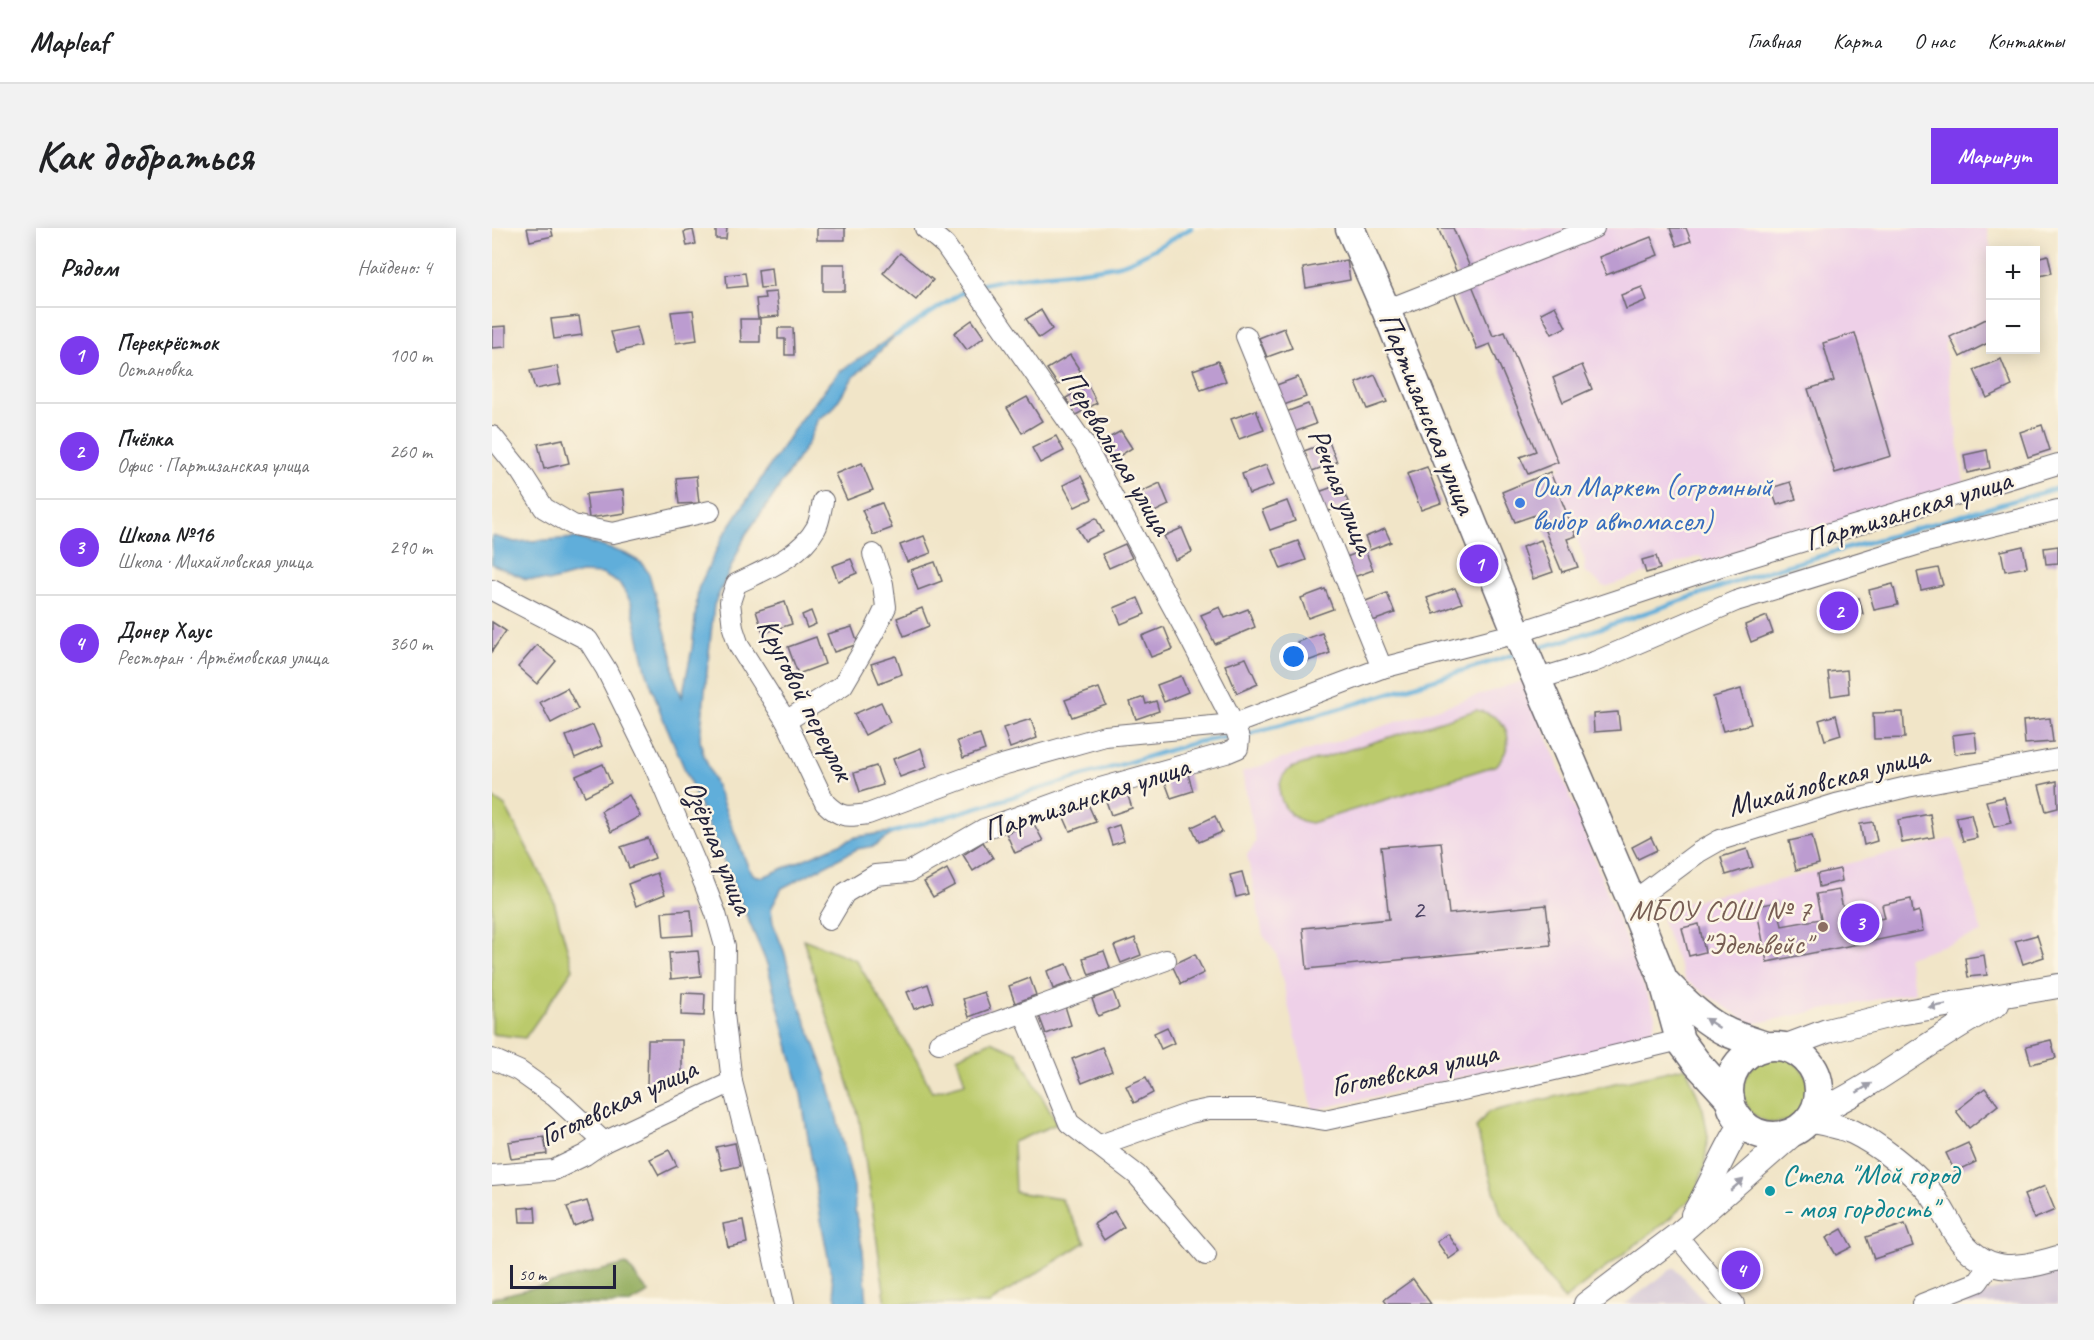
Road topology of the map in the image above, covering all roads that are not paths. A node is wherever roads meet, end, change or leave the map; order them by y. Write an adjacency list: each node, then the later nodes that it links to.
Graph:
1 (925, 228): 4 (street, Перевальная улица)
2 (1350, 228): 5 (highway, Партизанская улица)
3 (1594, 228): 5 (street)
4 (950, 236): 18 (street, Перевальная улица)
5 (1386, 310): 14 (highway, Партизанская улица)
6 (1246, 336): 15 (street, Речная улица)
7 (492, 436): 11 (street)
8 (2058, 464): 14 (street, Партизанская улица)
9 (823, 501): 17 (street, Круговой переулок)
10 (2058, 510): 16 (street, Партизанская улица)
11 (710, 511)
12 (873, 554): 17 (street)
13 (492, 590): 31 (street, Озёрная улица)
14 (1519, 637): 15 (street, Партизанская улица); 16 (highway, Партизанская улица)
15 (1382, 668): 18 (street, Партизанская улица)
16 (1536, 675): 21 (highway, Партизанская улица)
17 (786, 722): 20 (street, Круговой переулок)
18 (1234, 724): 20 (street, Партизанская улица); 22 (street, Партизанская улица)
19 (2058, 759): 21 (street, Михайловская улица)
20 (845, 816)
21 (1632, 902): 24 (highway, Партизанская улица)
22 (829, 920)
23 (1166, 960): 26 (street)
24 (1663, 979): 27 (highway, Партизанская улица); 29 (highway, Партизанская улица, one-way to 24)
25 (2047, 988): 29 (main road, one-way to 29); 33 (main road, one-way to 25)
26 (1024, 1013): 28 (street); 35 (street)
27 (1680, 1040): 32 (highway, Партизанская улица); 35 (street, Гоголевская улица)
28 (939, 1043)
29 (1775, 1046): 32 (highway); 33 (highway)
30 (492, 1059): 34 (street)
31 (732, 1082): 34 (street, Гоголевская улица); 41 (street, Озёрная улица)
32 (1737, 1111): 33 (highway); 37 (main road)
33 (1807, 1121): 37 (main road, one-way to 33); 40 (main road)
34 (604, 1142): 36 (street, Гоголевская улица)
35 (1100, 1146): 38 (street)
36 (492, 1175)
37 (1676, 1235): 42 (main road); 43 (street)
38 (1206, 1255)
39 (2058, 1258): 40 (main road)
40 (1990, 1264): 44 (street)
41 (784, 1304)
42 (1586, 1304)
43 (1734, 1304)
44 (1922, 1304)

